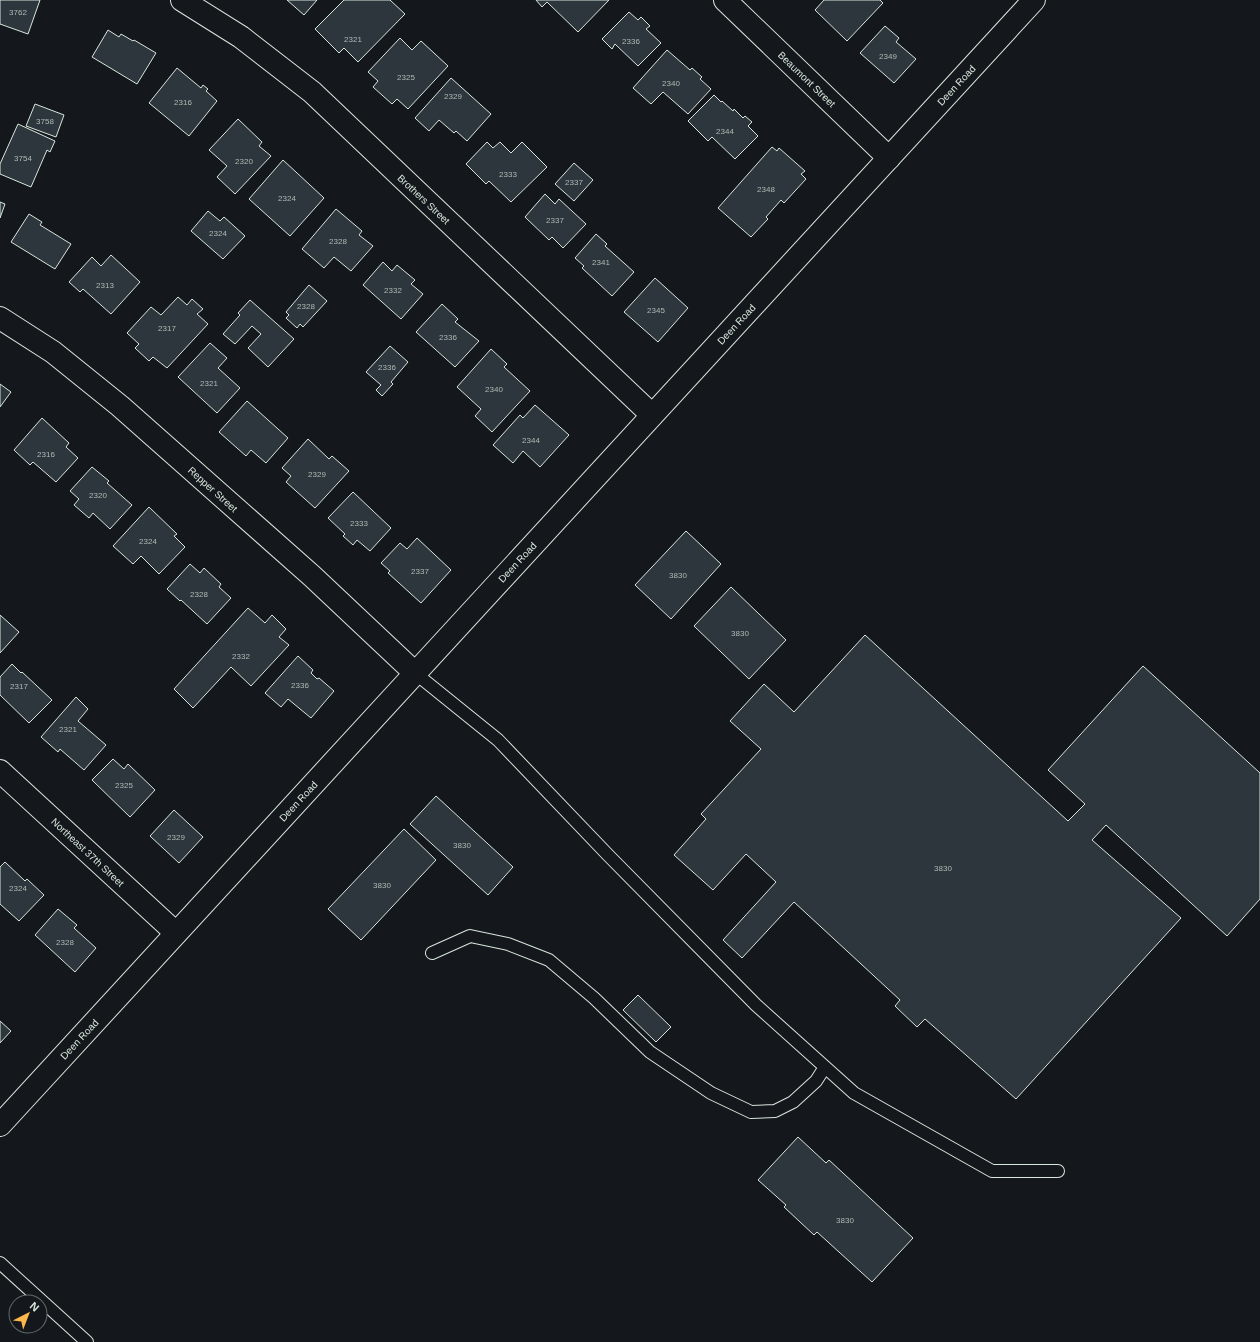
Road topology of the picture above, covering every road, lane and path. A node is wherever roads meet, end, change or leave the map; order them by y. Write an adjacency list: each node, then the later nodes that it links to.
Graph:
1 (182, 0): 6 (street, Brothers Street)
2 (725, 0): 4 (street, Beaumont Street)
3 (1034, 0): 4 (street, Deen Road)
4 (889, 158): 6 (street, Deen Road)
5 (0, 318): 7 (street, Repper Street)
6 (652, 415): 7 (street, Deen Road)
7 (415, 673): 9 (street, Deen Road); 11 (lane)
8 (0, 770): 9 (street, Northeast 37th Street)
9 (176, 933): 12 (street, Deen Road)
10 (432, 954): 11 (lane)
11 (825, 1067): 13 (lane)
12 (0, 1125)
13 (1058, 1171)
14 (0, 1263): 15 (lane)
15 (87, 1342)

